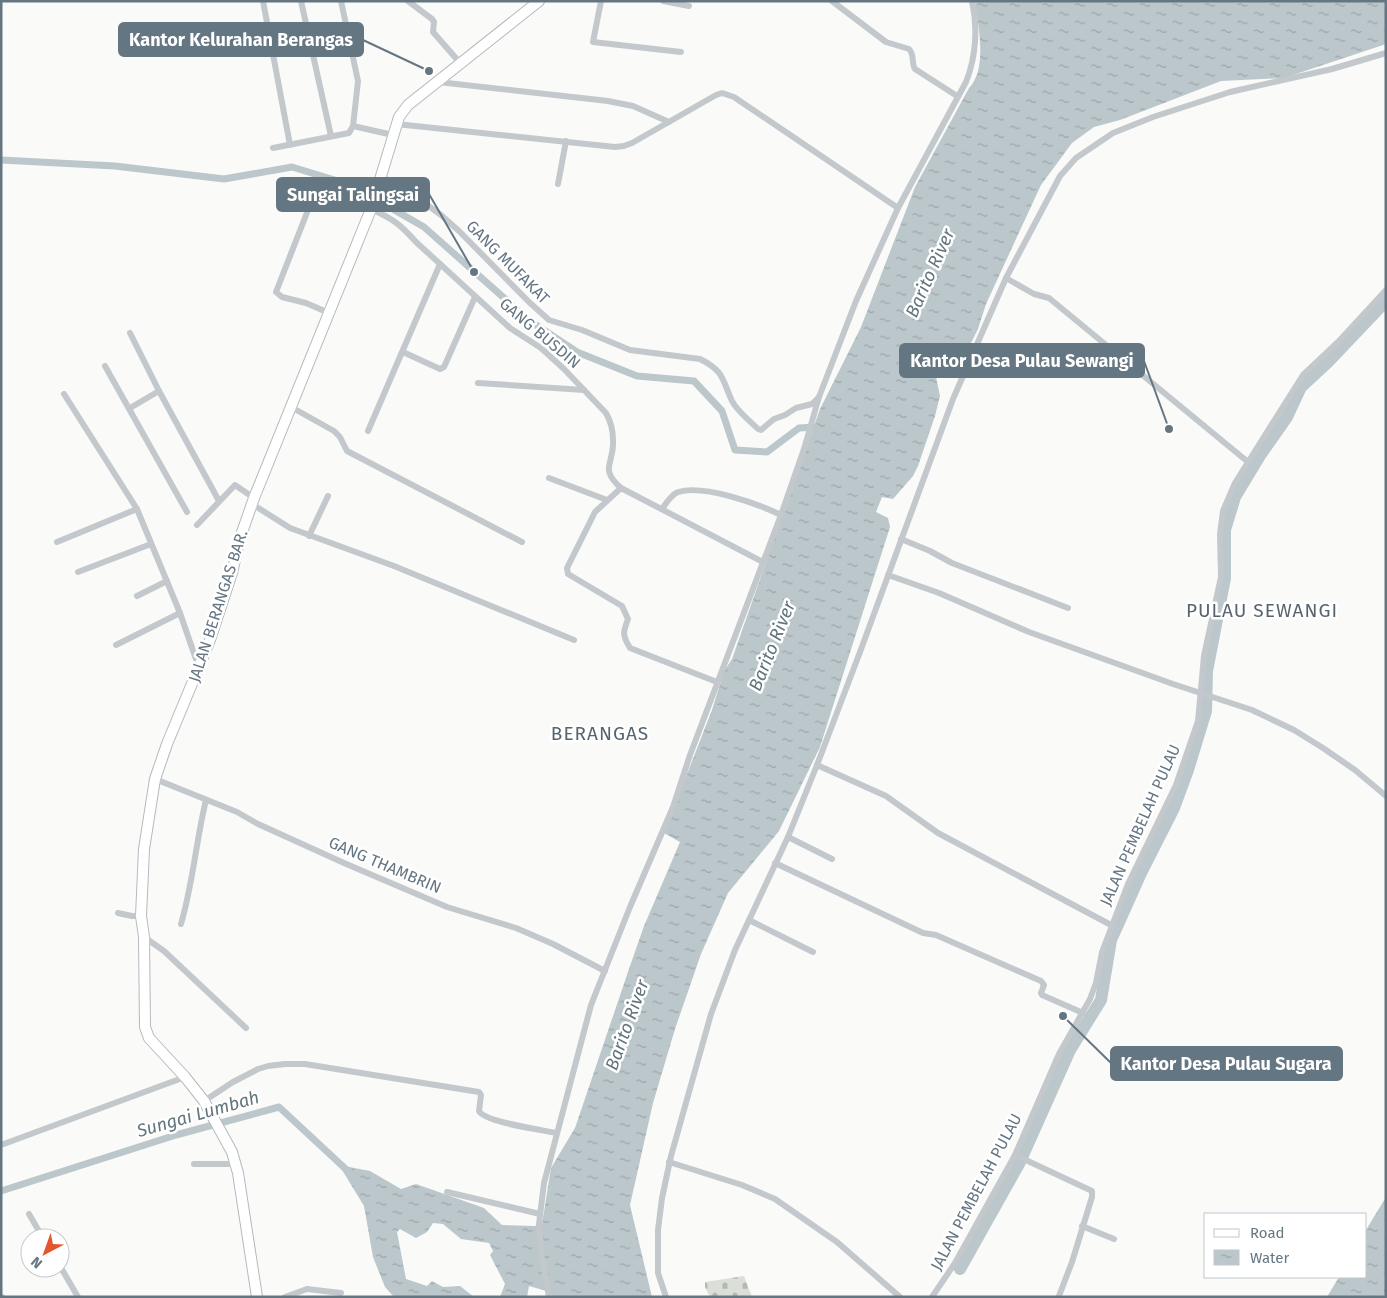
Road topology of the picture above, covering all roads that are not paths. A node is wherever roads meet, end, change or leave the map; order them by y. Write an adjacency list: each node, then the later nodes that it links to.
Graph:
1 (263, 1): 22 (street)
2 (301, 1): 20 (street)
3 (341, 1): 18 (street)
4 (408, 1): 13 (street)
5 (538, 1): 13 (main road, JALAN BERANGAS BAR.)
6 (601, 1): 11 (street)
7 (663, 1): 10 (street)
8 (832, 1): 15 (street)
9 (972, 1): 15 (street)
10 (689, 6)
11 (681, 52)
12 (1386, 53): 30 (street)
13 (461, 64): 14 (main road, JALAN BERANGAS BAR.)
14 (438, 82): 16 (street); 17 (main road, JALAN BERANGAS BAR.)
15 (957, 96): 27 (street)
16 (669, 122): 21 (street); 27 (street)
17 (396, 124): 19 (main road, JALAN BERANGAS BAR.); 21 (street)
18 (353, 126): 19 (street); 20 (street)
19 (393, 134): 24 (main road, JALAN BERANGAS BAR.)
20 (331, 136): 22 (street)
21 (566, 141): 25 (street)
22 (290, 145): 23 (street)
23 (273, 148)
24 (379, 180): 26 (main road, JALAN BERANGAS BAR.); 41 (street, GANG MUFAKAT)
25 (558, 184)
26 (372, 206): 29 (street, GANG BUSDIN); 33 (main road, JALAN BERANGAS BAR.)
27 (898, 208): 41 (street)
28 (308, 210): 33 (street)
29 (440, 264): 32 (street, GANG BUSDIN); 35 (street)
30 (1006, 278): 45 (street); 58 (street)
31 (1386, 290): 45 (street, JALAN PEMBELAH PULAU)
32 (475, 297): 35 (street); 38 (street, GANG BUSDIN)
33 (329, 313): 42 (main road, JALAN BERANGAS BAR.)
34 (130, 333): 39 (street)
35 (403, 352): 44 (street)
36 (105, 366): 43 (street)
37 (478, 383): 38 (street)
38 (584, 390): 47 (street, GANG BUSDIN)
39 (159, 391): 43 (street); 50 (street)
40 (64, 394): 52 (street)
41 (819, 399): 55 (street)
42 (291, 407): 51 (main road, JALAN BERANGAS BAR.); 60 (street)
43 (130, 408): 54 (street)
44 (368, 431)
45 (1248, 462): 73 (street, JALAN PEMBELAH PULAU)
46 (549, 478): 49 (street)
47 (621, 488): 49 (street); 53 (street)
48 (328, 496): 57 (street)
49 (607, 500): 72 (street)
50 (219, 501): 51 (street); 56 (street)
51 (253, 501): 57 (street); 71 (main road, JALAN BERANGAS BAR.)
52 (137, 509): 59 (street); 61 (street)
53 (662, 509): 55 (street); 62 (street)
54 (187, 512)
55 (781, 515): 62 (street)
56 (198, 525)
57 (309, 536): 69 (street)
58 (901, 539): 64 (street); 67 (street)
59 (57, 542)
60 (522, 542)
61 (151, 544): 63 (street); 65 (street)
62 (763, 562): 72 (street)
63 (78, 572)
64 (888, 575): 73 (street); 74 (street)
65 (167, 580): 66 (street); 68 (street)
66 (137, 596)
67 (1068, 608)
68 (180, 613): 70 (street); 71 (street)
69 (574, 640)
70 (116, 645)
71 (199, 669): 75 (main road, JALAN BERANGAS BAR.)
72 (717, 682): 88 (street)
73 (1206, 695): 76 (street); 85 (street, JALAN PEMBELAH PULAU)
74 (817, 764): 78 (street); 85 (street)
75 (155, 779): 77 (street, GANG THAMBRIN); 82 (main road, JALAN BERANGAS BAR.)
76 (1386, 796)
77 (206, 800): 84 (street); 88 (street, GANG THAMBRIN)
78 (788, 837): 79 (street); 80 (street)
79 (832, 859)
80 (775, 863): 83 (street); 89 (street)
81 (118, 913): 82 (street)
82 (141, 916): 86 (main road, JALAN BERANGAS BAR.)
83 (748, 920): 87 (street); 96 (street)
84 (181, 924)
85 (1111, 925): 89 (street, JALAN PEMBELAH PULAU)
86 (144, 937): 90 (street); 91 (main road, JALAN BERANGAS BAR.)
87 (812, 952)
88 (605, 971): 93 (street)
89 (1083, 1013): 95 (street, JALAN PEMBELAH PULAU)
90 (246, 1028)
91 (185, 1077): 92 (main road, JALAN BERANGAS BAR.); 94 (street)
92 (204, 1103): 93 (street); 98 (main road, JALAN BERANGAS BAR.)
93 (557, 1132): 101 (street)
94 (1, 1145)
95 (1017, 1156): 102 (street); 114 (street, JALAN PEMBELAH PULAU)
96 (670, 1162): 112 (street); 113 (street)
97 (194, 1164): 98 (street)
98 (236, 1164): 109 (main road, JALAN BERANGAS BAR.)
99 (447, 1192): 101 (street)
100 (30, 1214): 103 (street)
101 (540, 1214): 111 (street)
102 (1082, 1226): 104 (street); 107 (street)
103 (38, 1228)
104 (1114, 1239)
105 (67, 1278): 108 (street)
106 (341, 1293): 110 (street)
107 (1059, 1296)
108 (78, 1297)
109 (257, 1297)
110 (285, 1297)
111 (549, 1297)
112 (666, 1297)
113 (900, 1297)
114 (932, 1297)

